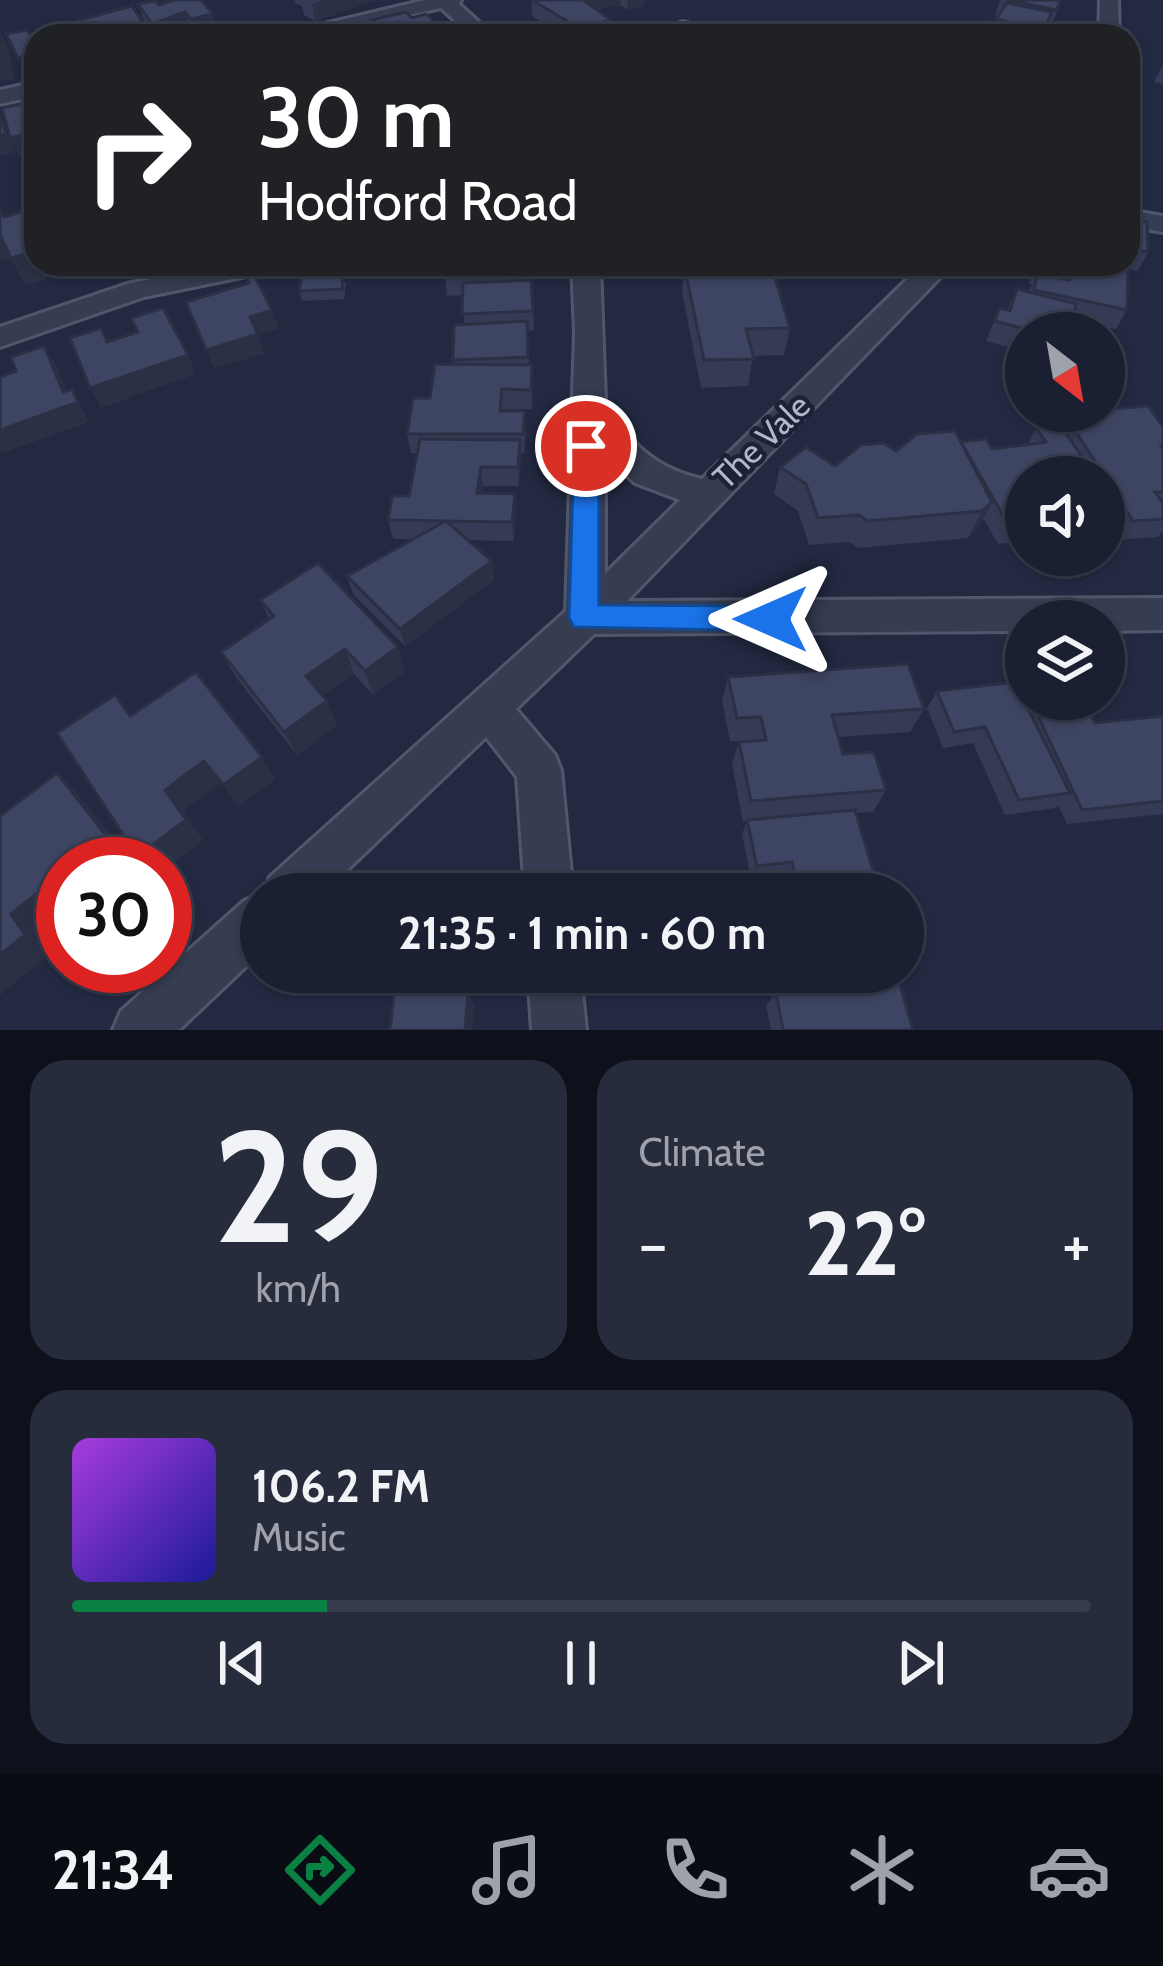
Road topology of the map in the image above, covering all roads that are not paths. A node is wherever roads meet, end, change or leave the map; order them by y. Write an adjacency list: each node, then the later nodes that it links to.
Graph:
1 (447, 0): 2 (street); 3 (street)
2 (338, 24)
3 (472, 24)
4 (207, 276): 7 (street)
5 (586, 276): 8 (street)
6 (927, 276): 9 (street, The Vale)
7 (0, 337)
8 (588, 400): 9 (street); 11 (street)
9 (707, 494): 11 (street, The Vale)
10 (1163, 614): 11 (street)
11 (584, 618): 12 (street, The Vale)
12 (488, 707): 13 (street, The Vale); 14 (street)
13 (309, 873)
14 (547, 873)
15 (240, 937): 17 (street)
16 (556, 993): 18 (street)
17 (140, 1030)
18 (559, 1030)

